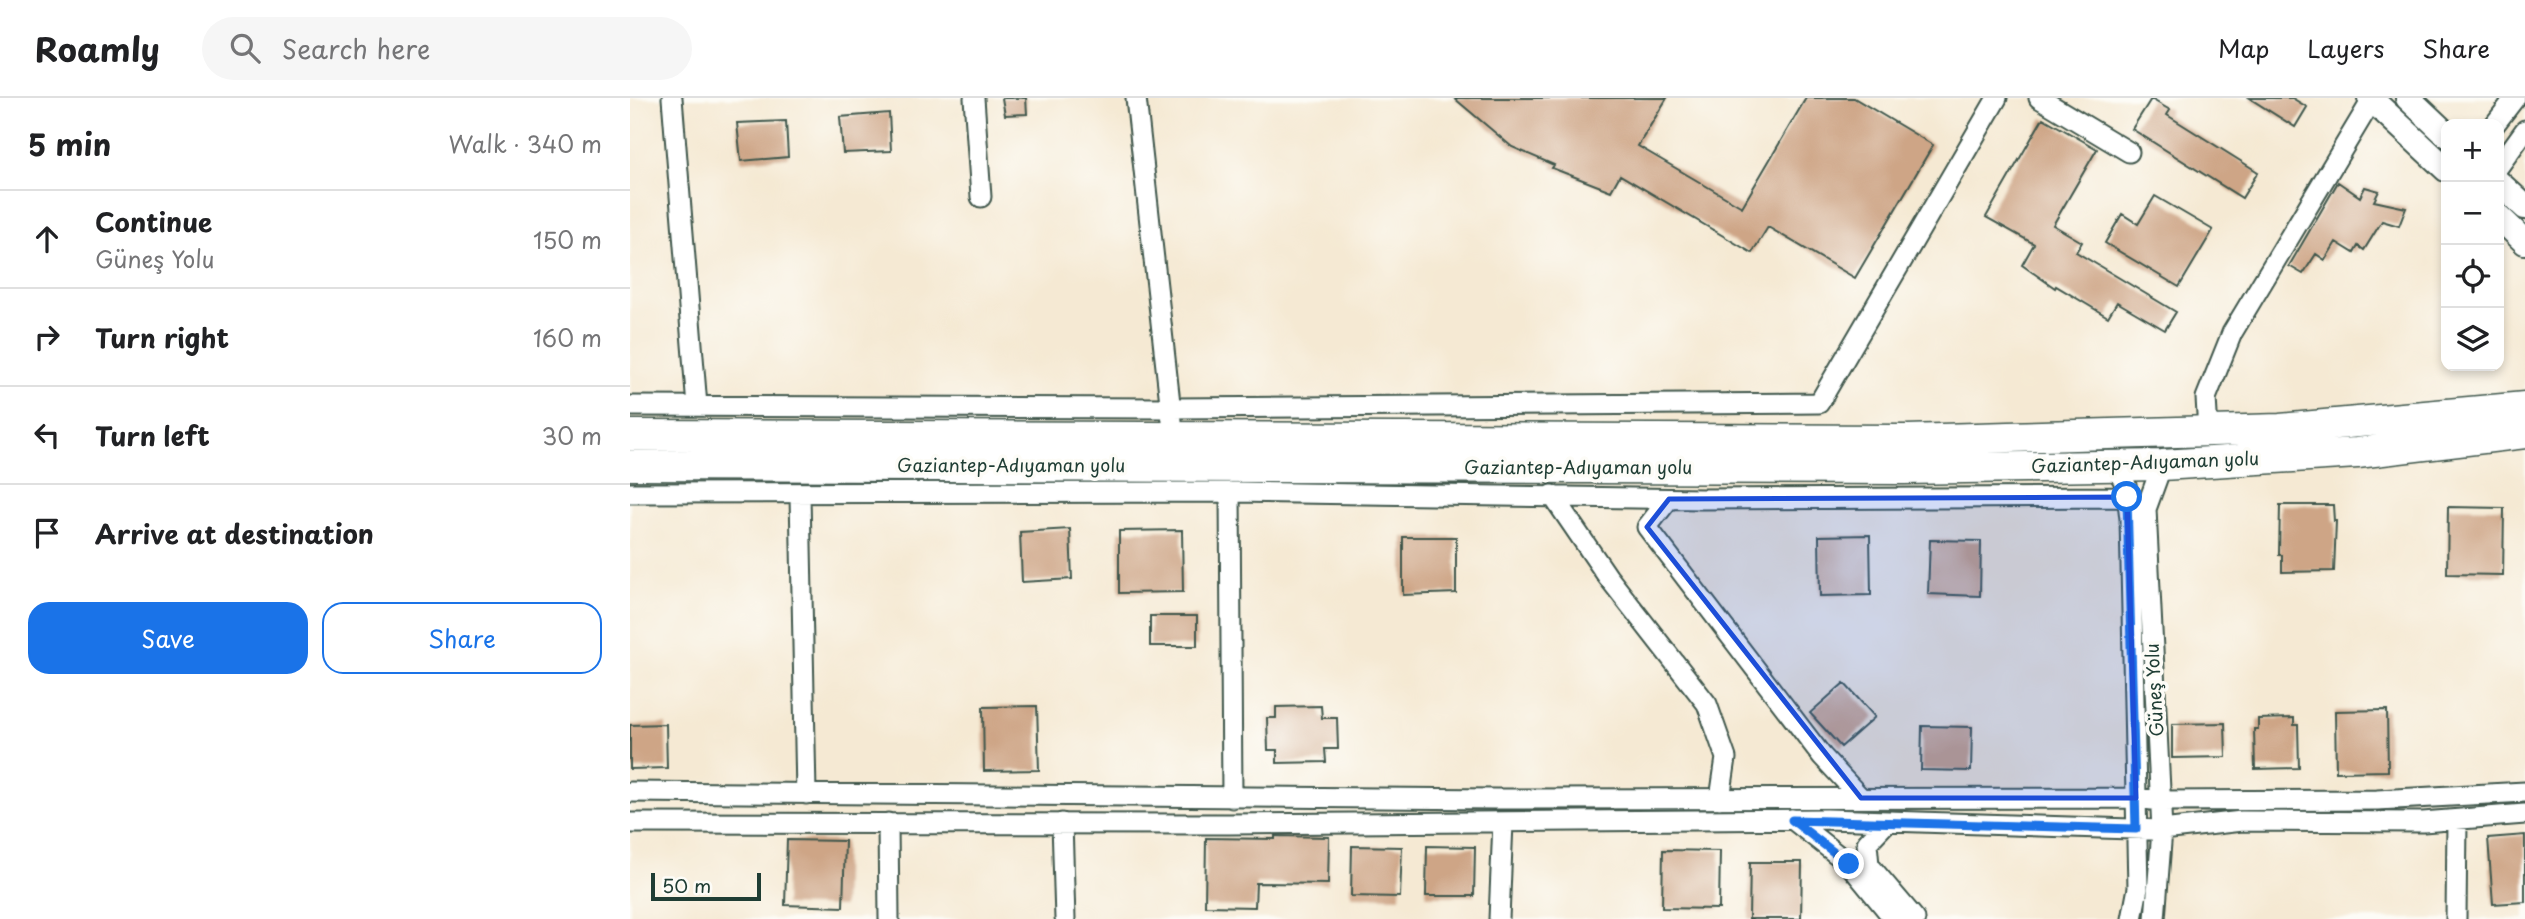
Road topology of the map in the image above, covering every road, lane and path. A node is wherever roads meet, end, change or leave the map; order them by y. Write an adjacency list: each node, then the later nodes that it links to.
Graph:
1 (672, 98): 21 (street)
2 (974, 98): 16 (street)
3 (1136, 98): 23 (street)
4 (1997, 98): 23 (street)
5 (2039, 98): 12 (street)
6 (2408, 98): 10 (main road)
7 (2515, 98): 9 (street)
8 (2371, 99): 14 (main road); 24 (street)
9 (2499, 119)
10 (2441, 129)
11 (2525, 131): 13 (street)
12 (2129, 152)
13 (2504, 159)
14 (2441, 164)
15 (2504, 188): 17 (main road)
16 (981, 197)
17 (2525, 207)
18 (2504, 222): 19 (main road)
19 (2525, 242)
20 (630, 406): 21 (street)
21 (697, 406): 23 (street)
22 (2517, 406): 24 (highway, Gaziantep-Adıyaman yolu)
23 (1172, 422): 24 (highway, Gaziantep-Adıyaman yolu); 26 (highway, Gaziantep-Adıyaman yolu)
24 (2208, 432)
25 (2525, 433): 28 (highway, Gaziantep-Adıyaman yolu)
26 (630, 435)
27 (630, 465): 29 (highway, Gaziantep-Adıyaman yolu)
28 (2162, 465): 29 (highway, Gaziantep-Adıyaman yolu); 43 (street, Güneş Yolu)
29 (2115, 466): 34 (street, Güneş Yolu)
30 (1230, 492): 32 (street); 33 (street); 39 (street)
31 (630, 493): 32 (street)
32 (800, 495): 38 (street)
33 (1552, 495): 35 (street); 42 (street)
34 (2127, 497): 35 (street); 41 (street, Güneş Yolu)
35 (1669, 499): 40 (street)
36 (630, 792): 38 (street)
37 (2525, 792): 43 (street)
38 (806, 794): 39 (street)
39 (1232, 798): 42 (street)
40 (1861, 798): 41 (street); 42 (street)
41 (2136, 798): 43 (street); 52 (street, Güneş Yolu)
42 (1720, 799)
43 (2160, 801): 53 (street, Güneş Yolu)
44 (2525, 814): 46 (street)
45 (1792, 820): 47 (street); 49 (street); 57 (street)
46 (2457, 820): 53 (street); 61 (street)
47 (1888, 821): 52 (street); 58 (street)
48 (630, 822): 50 (street)
49 (1503, 822): 51 (street); 56 (street)
50 (888, 823): 51 (street); 54 (street)
51 (1062, 823): 55 (street)
52 (2136, 829): 53 (street); 59 (street, Güneş Yolu)
53 (2162, 830): 60 (street, Güneş Yolu)
54 (889, 919)
55 (1065, 919)
56 (1499, 919)
57 (1894, 919)
58 (1914, 919)
59 (2132, 919)
60 (2155, 919)
61 (2456, 919)

